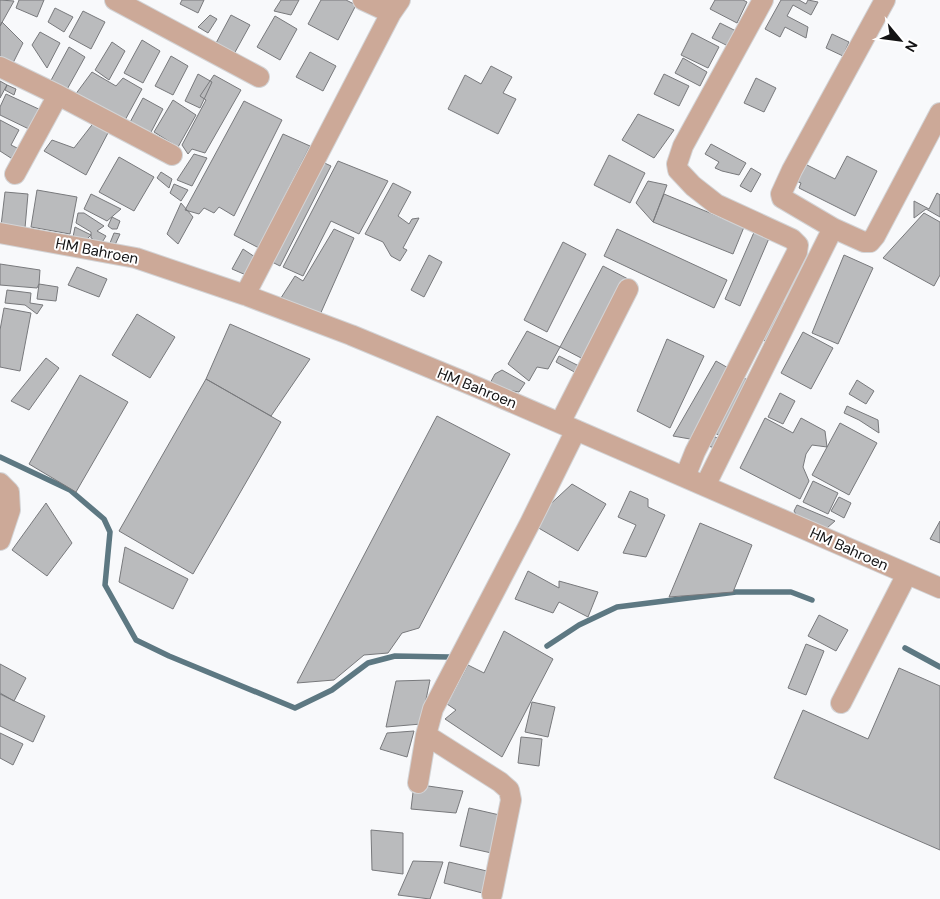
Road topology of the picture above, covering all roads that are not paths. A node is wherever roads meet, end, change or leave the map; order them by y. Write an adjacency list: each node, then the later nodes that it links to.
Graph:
1 (115, 0): 7 (street)
2 (363, 0): 5 (street)
3 (763, 0): 17 (street)
4 (885, 0): 12 (street)
5 (395, 7): 15 (street)
6 (0, 67): 8 (street)
7 (259, 77)
8 (58, 95): 10 (street); 11 (street)
9 (940, 113): 12 (street)
10 (172, 155)
11 (15, 174)
12 (833, 228): 19 (street)
13 (0, 232): 15 (street, HM Bahroen)
14 (628, 289): 16 (street)
15 (245, 295): 16 (street, HM Bahroen)
16 (568, 426): 17 (street, HM Bahroen); 24 (street)
17 (685, 477): 19 (street, HM Bahroen)
18 (0, 483): 20 (street)
19 (705, 486): 21 (street, HM Bahroen)
20 (0, 540)
21 (907, 574): 22 (street, HM Bahroen); 23 (street)
22 (940, 588)
23 (841, 703)
24 (426, 735): 25 (street); 26 (street)
25 (418, 783)
26 (492, 894)

